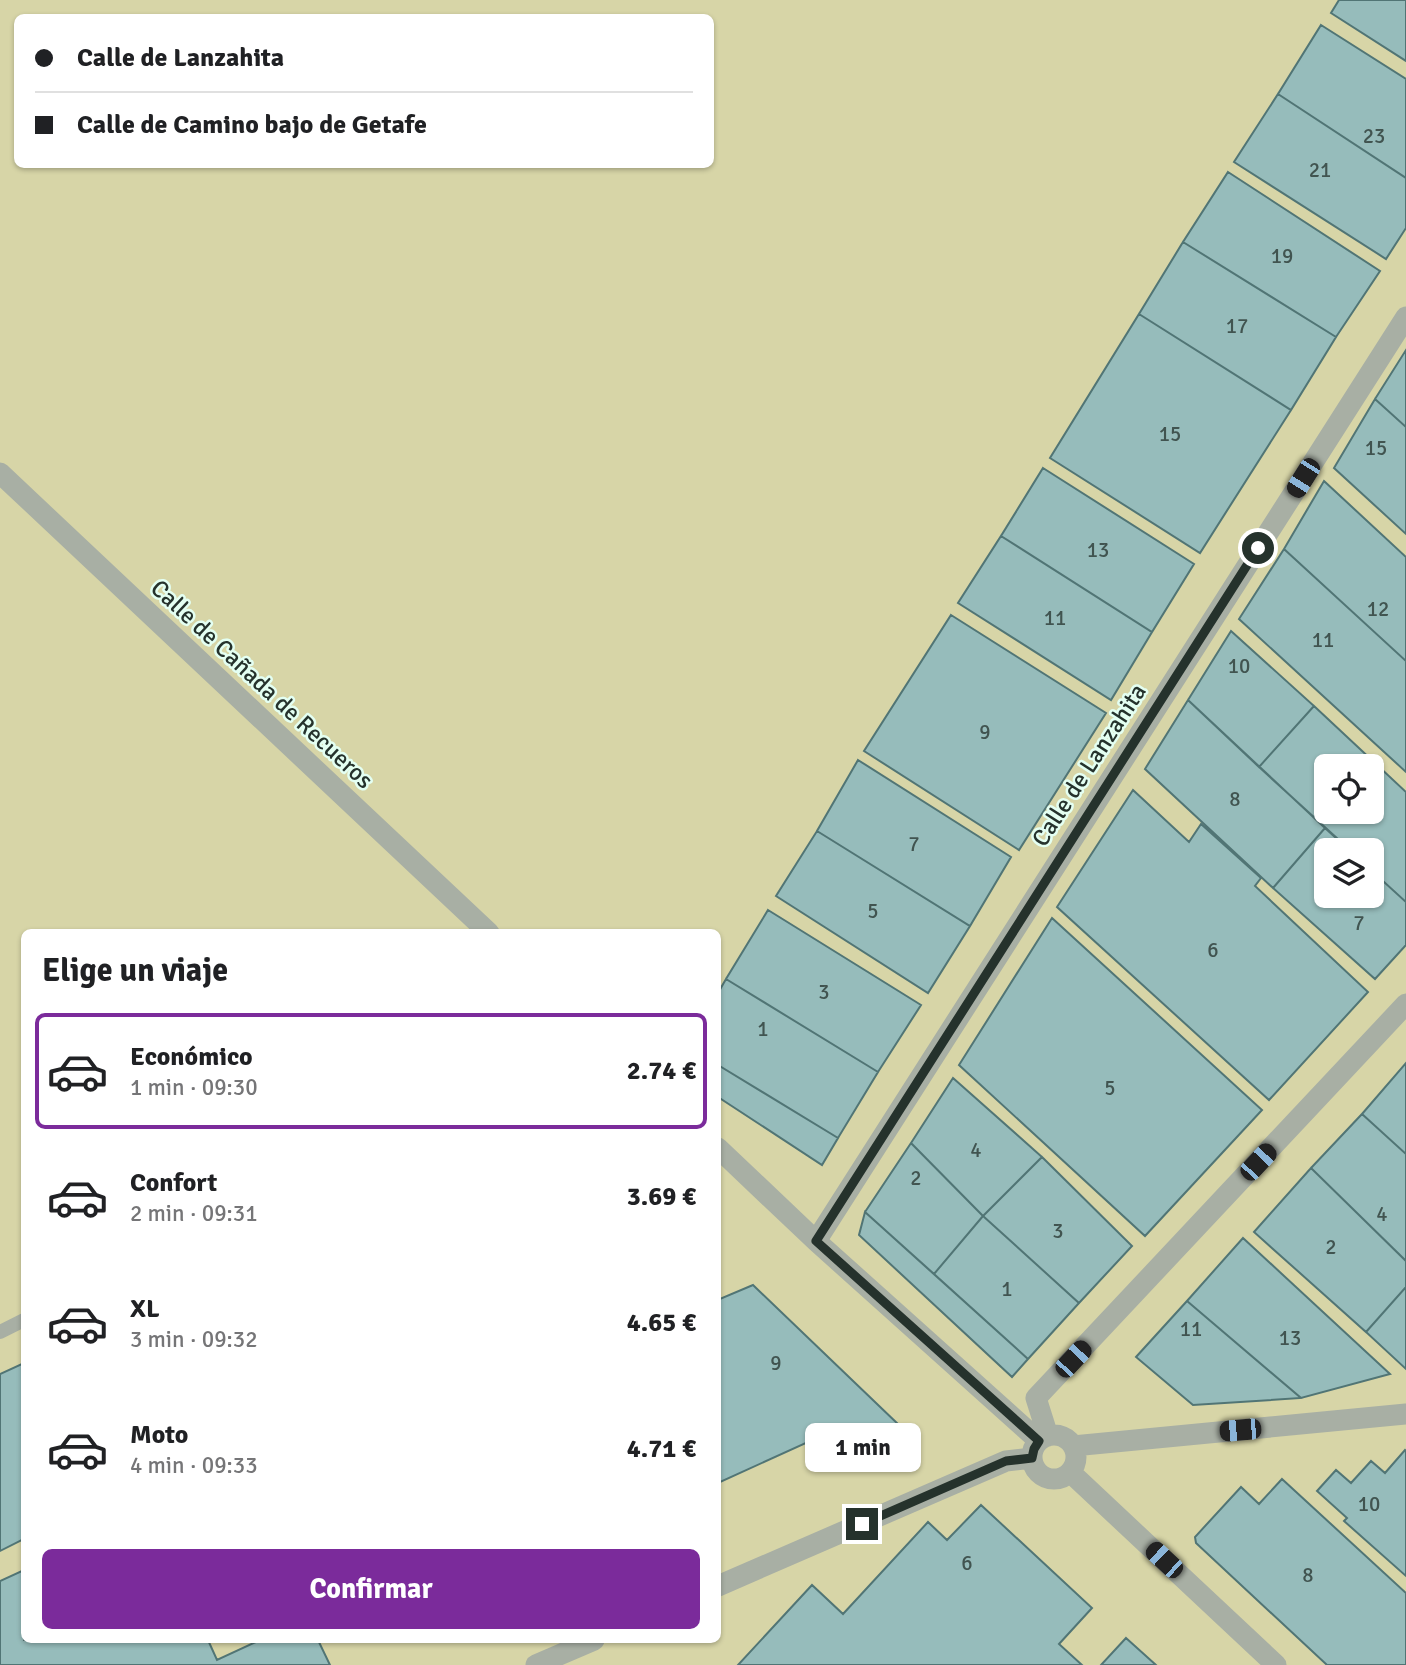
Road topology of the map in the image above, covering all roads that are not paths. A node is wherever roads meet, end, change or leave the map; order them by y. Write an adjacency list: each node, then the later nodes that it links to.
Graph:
1 (1406, 317): 6 (street, Calle de Lanzahita)
2 (0, 472): 3 (street, Calle de Cañada de Recueros)
3 (485, 929)
4 (1406, 1004): 10 (street)
5 (721, 1151): 6 (street)
6 (816, 1241): 10 (street)
7 (21, 1322): 8 (lane)
8 (0, 1332)
9 (1406, 1414): 11 (street)
10 (1040, 1445): 11 (street); 12 (street); 13 (street)
11 (1073, 1446): 12 (street)
12 (1070, 1472): 16 (street)
13 (721, 1585)
14 (587, 1643): 15 (street)
15 (536, 1665)
16 (1276, 1665)

